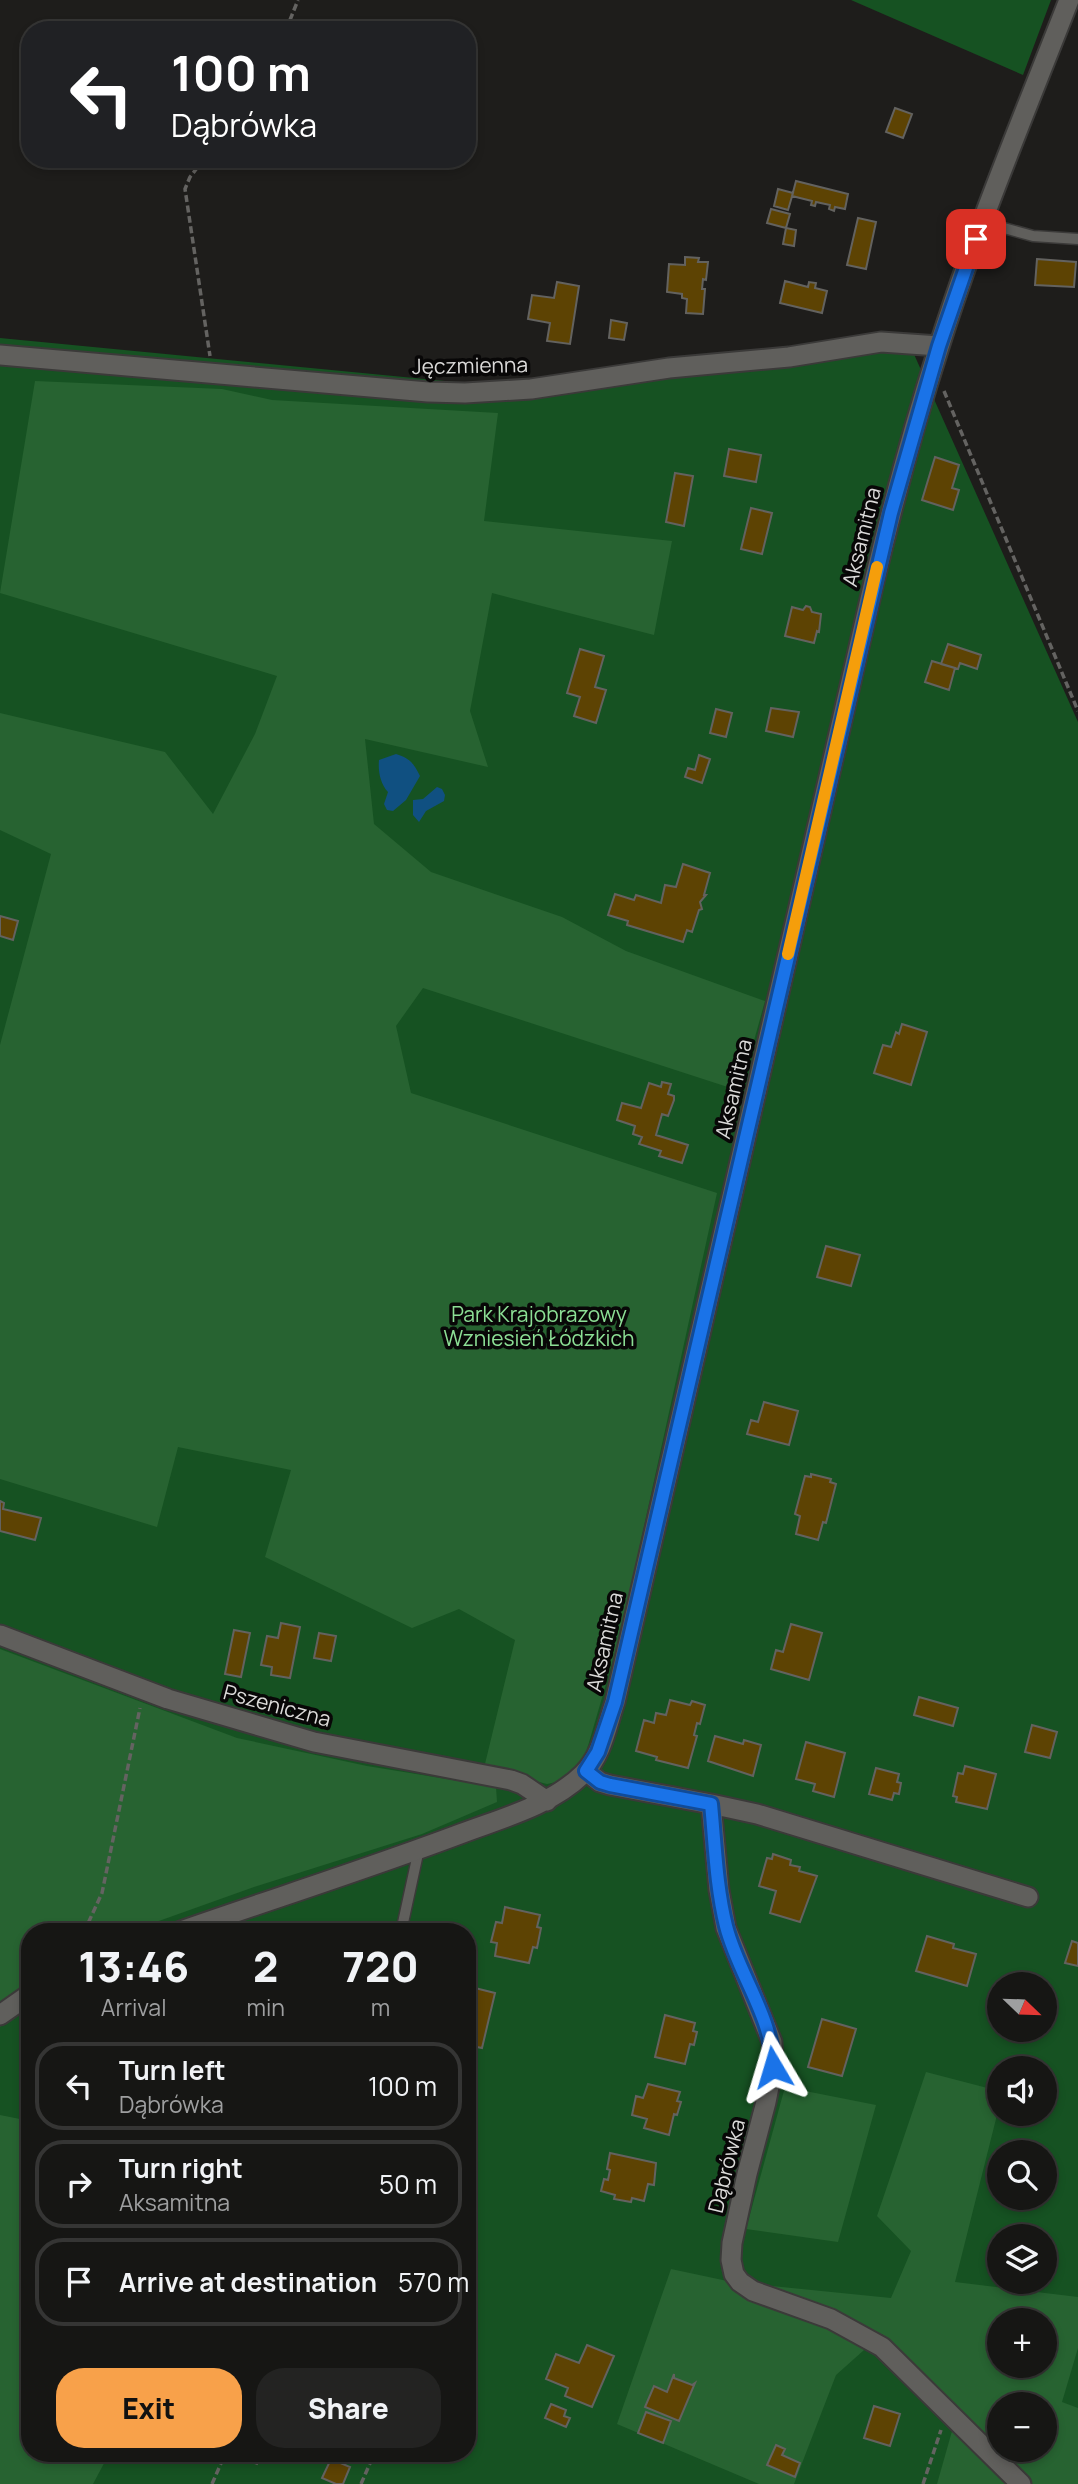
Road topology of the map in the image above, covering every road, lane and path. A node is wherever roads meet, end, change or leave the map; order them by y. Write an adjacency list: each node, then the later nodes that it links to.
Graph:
1 (298, 0): 3 (path)
2 (1069, 0): 5 (street, Aksamitna)
3 (290, 21)
4 (197, 168): 10 (path)
5 (982, 222): 6 (lane); 7 (street, Aksamitna)
6 (1078, 239)
7 (939, 346): 9 (street, Aksamitna); 10 (street, Jęczmienna)
8 (0, 355): 10 (street, Jęczmienna)
9 (933, 367): 11 (path); 14 (street, Aksamitna)
10 (209, 374)
11 (1078, 711)
12 (0, 1634): 13 (street, Pszeniczna)
13 (142, 1690): 15 (street, Pszeniczna); 19 (path)
14 (586, 1771): 15 (street, Aksamitna); 16 (street)
15 (547, 1801): 17 (street, Aksamitna)
16 (711, 1804): 18 (street); 24 (street, Dąbrówka)
17 (419, 1849): 20 (street, Aksamitna); 21 (lane)
18 (1028, 1897)
19 (88, 1923)
20 (204, 1923)
21 (403, 1923)
22 (21, 2000): 23 (street)
23 (0, 2015)
24 (947, 2412): 29 (path); 30 (street, Dąbrówka)
25 (222, 2462): 27 (path)
26 (371, 2462): 28 (path)
27 (212, 2484)
28 (361, 2484)
29 (923, 2484)
30 (1021, 2484)

